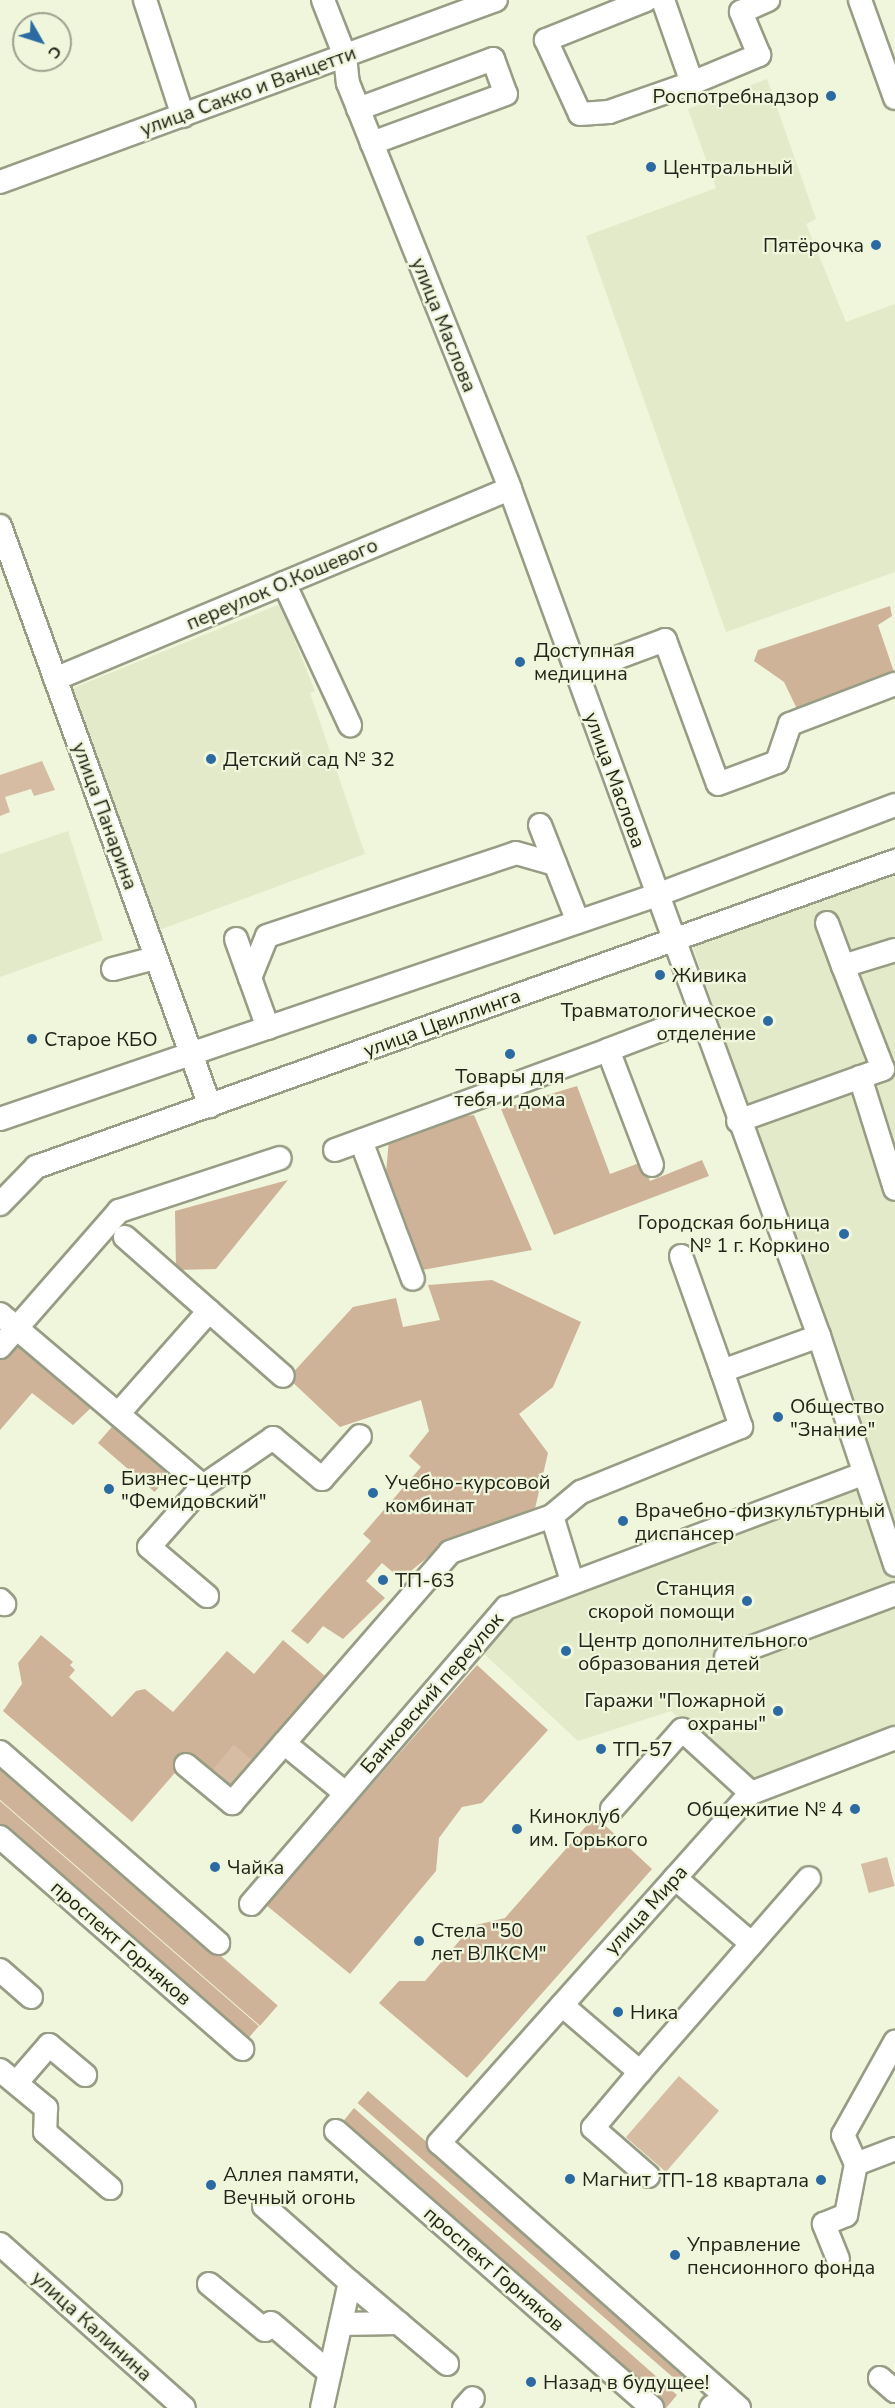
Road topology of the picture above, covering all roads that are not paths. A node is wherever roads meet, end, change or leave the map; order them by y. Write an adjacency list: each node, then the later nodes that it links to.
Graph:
1 (145, 0): 12 (street)
2 (323, 0): 8 (street, улица Маслова)
3 (496, 0): 8 (street, улица Сакко и Ванцетти)
4 (646, 0): 9 (street)
5 (663, 0): 9 (street)
6 (768, 0): 9 (street)
7 (860, 0): 10 (street)
8 (345, 56): 11 (street, улица Маслова); 12 (street, улица Сакко и Ванцетти)
9 (692, 83)
10 (895, 98)
11 (358, 109): 13 (street, улица Маслова); 13 (street)
12 (183, 116): 14 (street, улица Сакко и Ванцетти)
13 (372, 143): 15 (street, улица Маслова)
14 (0, 182)
15 (510, 489): 17 (street, переулок О.Кошевого); 18 (street, улица Маслова)
16 (0, 526): 19 (street, улица Панарина)
17 (284, 583): 19 (street, переулок О.Кошевого); 21 (street)
18 (576, 673): 20 (street); 26 (street, улица Маслова)
19 (55, 678): 32 (street, улица Панарина)
20 (895, 684)
21 (350, 725)
22 (895, 805): 26 (street)
23 (540, 825): 25 (street)
24 (895, 861): 30 (street, улица Цвиллинга)
25 (555, 864): 27 (street); 35 (street)
26 (657, 895): 27 (street); 30 (street, улица Маслова)
27 (578, 922): 37 (street)
28 (827, 923): 33 (street)
29 (236, 939): 35 (street)
30 (673, 941): 36 (street, улица Маслова); 42 (street, улица Цвиллинга)
31 (895, 950): 33 (street)
32 (155, 958): 34 (street); 39 (street, улица Панарина)
33 (843, 966): 40 (street)
34 (113, 969)
35 (250, 978): 37 (street)
36 (700, 1016): 38 (street); 44 (street, улица Маслова)
37 (268, 1028): 39 (street)
38 (608, 1050): 45 (street); 48 (street)
39 (191, 1054): 42 (street, улица Панарина); 43 (street)
40 (889, 1067): 41 (street)
41 (860, 1077): 44 (street); 49 (street)
42 (210, 1106): 50 (street, улица Цвиллинга)
43 (0, 1119)
44 (738, 1121): 56 (street, улица Маслова)
45 (361, 1141): 46 (street); 53 (street)
46 (335, 1150)
47 (280, 1158): 55 (street)
48 (652, 1165)
49 (895, 1189)
50 (0, 1204)
51 (125, 1237): 54 (street)
52 (681, 1256): 58 (street)
53 (413, 1279)
54 (209, 1311): 59 (street); 60 (street)
55 (8, 1321): 57 (street); 60 (street)
56 (819, 1336): 58 (street); 62 (street, улица Маслова)
57 (0, 1347)
58 (722, 1371): 64 (street)
59 (283, 1376)
60 (118, 1414): 63 (street)
61 (360, 1436): 63 (street)
62 (862, 1474): 65 (street, улица Маслова); 66 (street, Банковский переулок)
63 (203, 1485): 68 (street)
64 (552, 1516): 66 (street); 71 (street)
65 (895, 1565)
66 (572, 1581): 74 (street, Банковский переулок)
67 (895, 1594): 69 (street)
68 (207, 1596)
69 (726, 1657)
70 (895, 1738): 75 (street, улица Мира)
71 (284, 1743): 73 (street); 74 (street)
72 (0, 1752): 81 (street)
73 (186, 1764)
74 (345, 1793): 80 (street, Банковский переулок)
75 (751, 1793): 76 (street); 78 (street, улица Мира)
76 (612, 1809)
77 (0, 1837): 87 (street, проспект Горняков)
78 (675, 1878): 82 (street); 85 (street, улица Мира)
79 (809, 1878): 82 (street)
80 (251, 1904)
81 (219, 1943)
82 (752, 1944): 88 (street)
83 (0, 1970): 84 (street)
84 (31, 1997)
85 (562, 2005): 88 (street); 110 (street, улица Мира)
86 (895, 2042): 93 (street)
87 (243, 2049)
88 (640, 2072): 94 (street)
89 (85, 2075): 90 (street)
90 (9, 2076): 95 (street)
91 (336, 2131): 107 (street, проспект Горняков)
92 (895, 2149): 93 (street)
93 (856, 2164): 98 (street)
94 (648, 2176)
95 (110, 2188)
96 (264, 2206): 99 (street)
97 (0, 2244): 105 (street, улица Калинина)
98 (838, 2259)
99 (350, 2282): 101 (street); 102 (street)
100 (209, 2284): 104 (street)
101 (399, 2323): 102 (street); 103 (street)
102 (341, 2324): 104 (street)
103 (447, 2364)
104 (330, 2373): 106 (street)
105 (184, 2408)
106 (322, 2408)
107 (652, 2408)
108 (713, 2408): 109 (main road)
109 (720, 2408)
110 (739, 2408)

